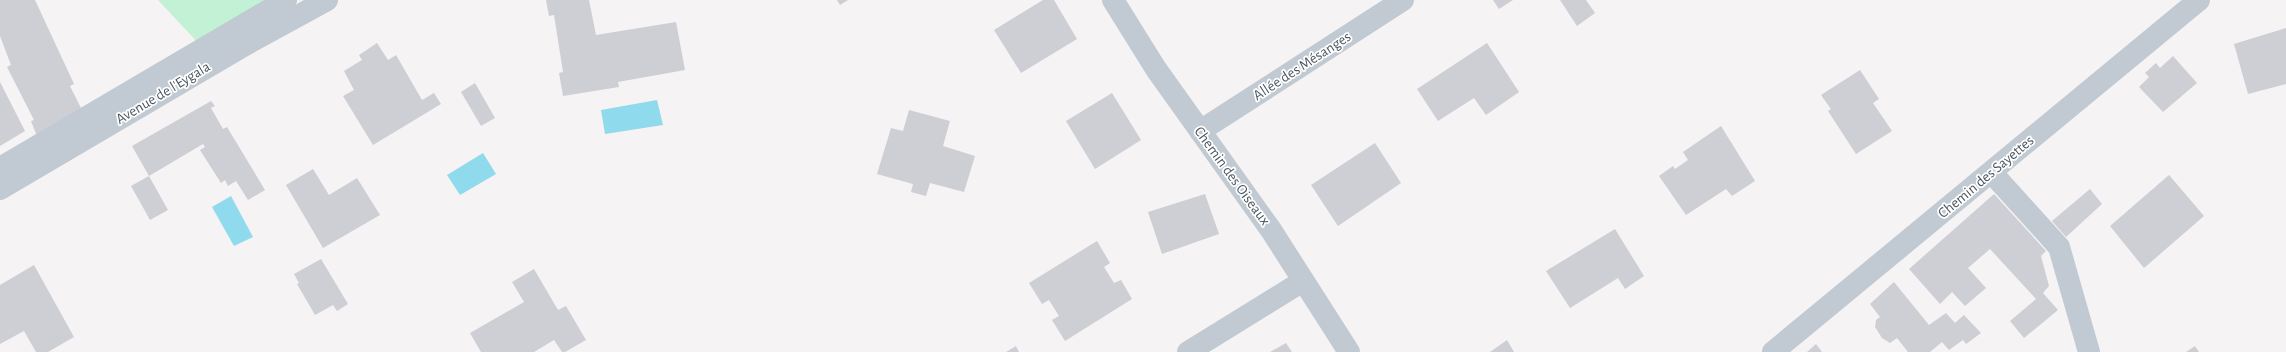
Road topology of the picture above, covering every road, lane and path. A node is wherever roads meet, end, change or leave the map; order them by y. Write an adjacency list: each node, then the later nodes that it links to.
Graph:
1 (286, 0): 7 (street, Avenue de l'Eygala)
2 (327, 0): 9 (street, Avenue de l'Eygala)
3 (1113, 0): 6 (street, Chemin des Oiseaux)
4 (1403, 0): 6 (street, Allée des Mésanges)
5 (2198, 0): 8 (street, Chemin des Sayettes)
6 (1200, 131): 10 (street, Chemin des Oiseaux)
7 (0, 168)
8 (1992, 173): 13 (street, Chemin des Sayettes); 14 (street)
9 (0, 189)
10 (1303, 281): 11 (street); 12 (street, Chemin des Oiseaux)
11 (1188, 352)
12 (1349, 352)
13 (1773, 352)
14 (2089, 352)

